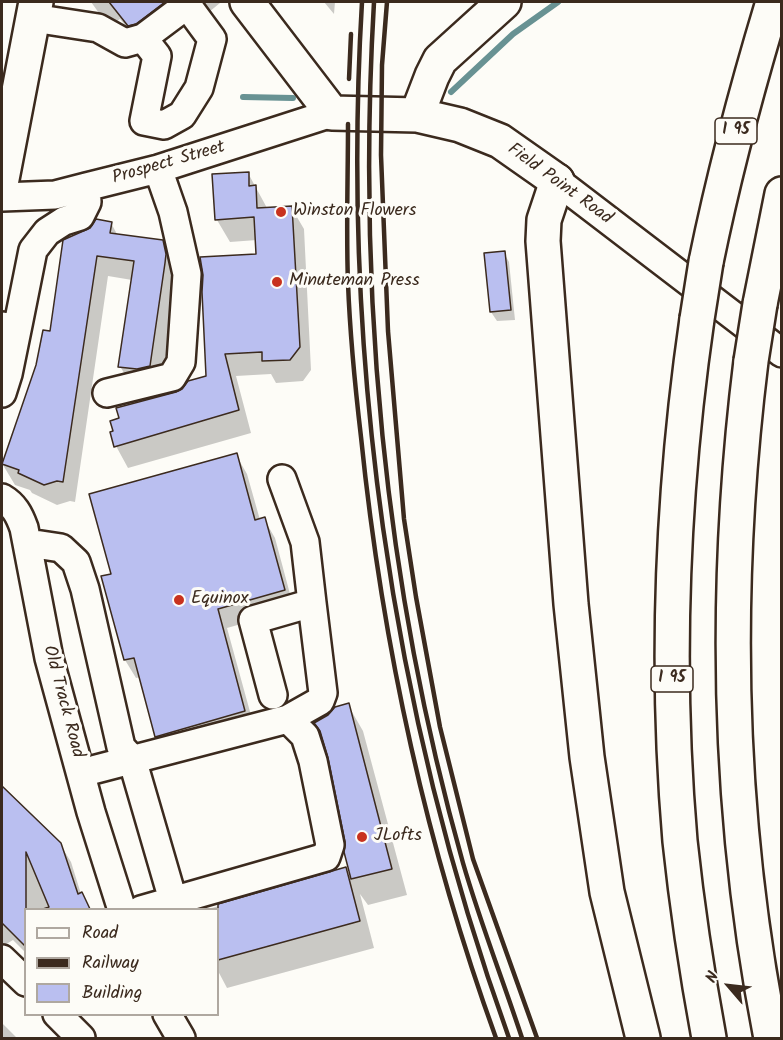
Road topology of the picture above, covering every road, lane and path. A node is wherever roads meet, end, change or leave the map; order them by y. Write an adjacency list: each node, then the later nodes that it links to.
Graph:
1 (247, 2): 6 (main road)
2 (504, 2): 7 (main road)
3 (773, 2): 37 (main road, I 95, bridge)
4 (34, 10): 5 (street); 10 (main road)
5 (143, 38): 8 (street); 8 (street)
6 (332, 114): 7 (main road, Field Point Road); 9 (street, Prospect Street)
7 (417, 115): 11 (main road, Field Point Road)
8 (164, 125): 9 (street)
9 (166, 166): 12 (street, Prospect Street); 18 (street)
10 (2, 178)
11 (557, 181): 16 (street, Field Point Road); 36 (main road)
12 (86, 187): 14 (street, Prospect Street); 15 (street)
13 (782, 194): 16 (main road, bridge)
14 (2, 197)
15 (10, 326): 17 (street)
16 (766, 357): 38 (main road)
17 (2, 393)
18 (107, 393)
19 (282, 479): 22 (street)
20 (2, 498): 21 (street, Old Track Road)
21 (28, 543): 25 (street); 26 (street, Old Track Road)
22 (312, 603): 23 (street); 24 (street)
23 (273, 695)
24 (288, 719): 25 (street); 27 (street)
25 (132, 759): 26 (street); 27 (street)
26 (81, 773): 28 (street, Old Track Road)
27 (173, 900): 29 (street)
28 (122, 908)
29 (145, 908)
30 (2, 959): 31 (street)
31 (24, 980)
32 (59, 1016): 34 (street)
33 (168, 1016): 35 (street)
34 (81, 1038)
35 (181, 1038)
36 (643, 1038)
37 (709, 1038)
38 (771, 1038)

